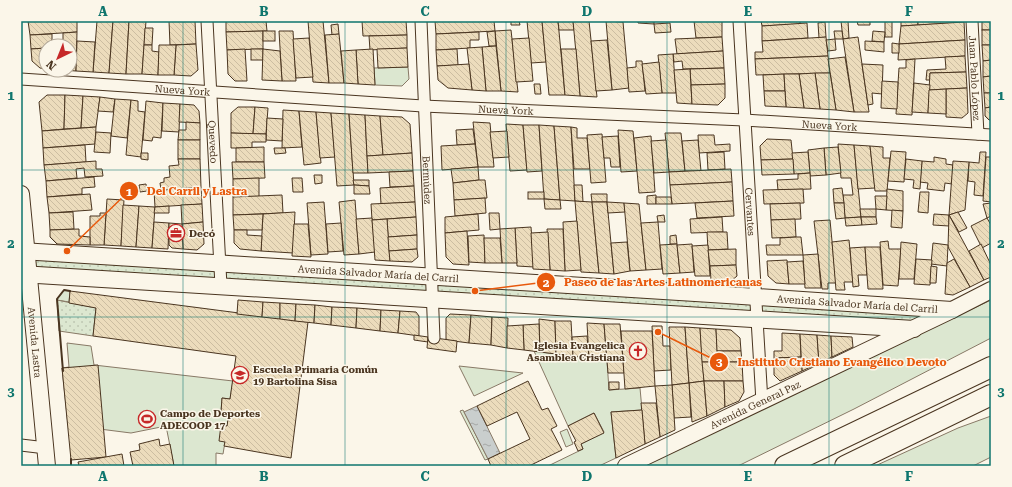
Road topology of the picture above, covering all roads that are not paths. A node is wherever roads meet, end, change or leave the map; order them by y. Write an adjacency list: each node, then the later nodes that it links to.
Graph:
1 (207, 21): 6 (street, Quevedo)
2 (421, 21): 7 (street, Bermúdez)
3 (739, 21): 8 (street, Cervantes)
4 (972, 21): 9 (street, Juan Pablo López)
5 (21, 79): 6 (street, Nueva York)
6 (211, 91): 7 (street, Nueva York); 13 (street, Quevedo)
7 (423, 106): 8 (street, Nueva York); 15 (street, Bermúdez)
8 (744, 120): 9 (street, Nueva York); 18 (street, Cervantes)
9 (978, 134): 10 (street, Nueva York)
10 (991, 135)
11 (21, 194): 12 (street, Avenida Lastra)
12 (23, 251): 13 (street, Avenida Salvador María del Carril); 14 (street, Avenida Lastra)
13 (220, 263): 15 (street, Avenida Salvador María del Carril); 16 (street, Quevedo)
14 (24, 274): 16 (street, Avenida Salvador María del Carril); 32 (street, Avenida Lastra)
15 (432, 276): 18 (street, Avenida Salvador María del Carril); 19 (street, Bermúdez)
16 (221, 286): 19 (street, Avenida Salvador María del Carril)
17 (991, 290): 20 (street, Avenida General Paz)
18 (755, 297): 20 (street, Avenida Salvador María del Carril); 21 (street, Cervantes)
19 (433, 299): 21 (street, Avenida Salvador María del Carril); 23 (street, Bermúdez)
20 (952, 310): 22 (street, Avenida General Paz)
21 (757, 319): 22 (street, Avenida Salvador María del Carril); 28 (street, Cervantes)
22 (914, 329): 28 (street, Avenida General Paz)
23 (434, 338)
24 (991, 357): 27 (highway)
25 (991, 367): 27 (highway)
26 (991, 395): 30 (highway)
27 (931, 396): 35 (highway)
28 (762, 402): 34 (street, Avenida General Paz)
29 (991, 403): 30 (highway)
30 (943, 418): 36 (highway)
31 (21, 445): 32 (street)
32 (46, 448): 33 (street, Avenida Lastra)
33 (47, 466)
34 (626, 466)
35 (786, 466)
36 (845, 466)

